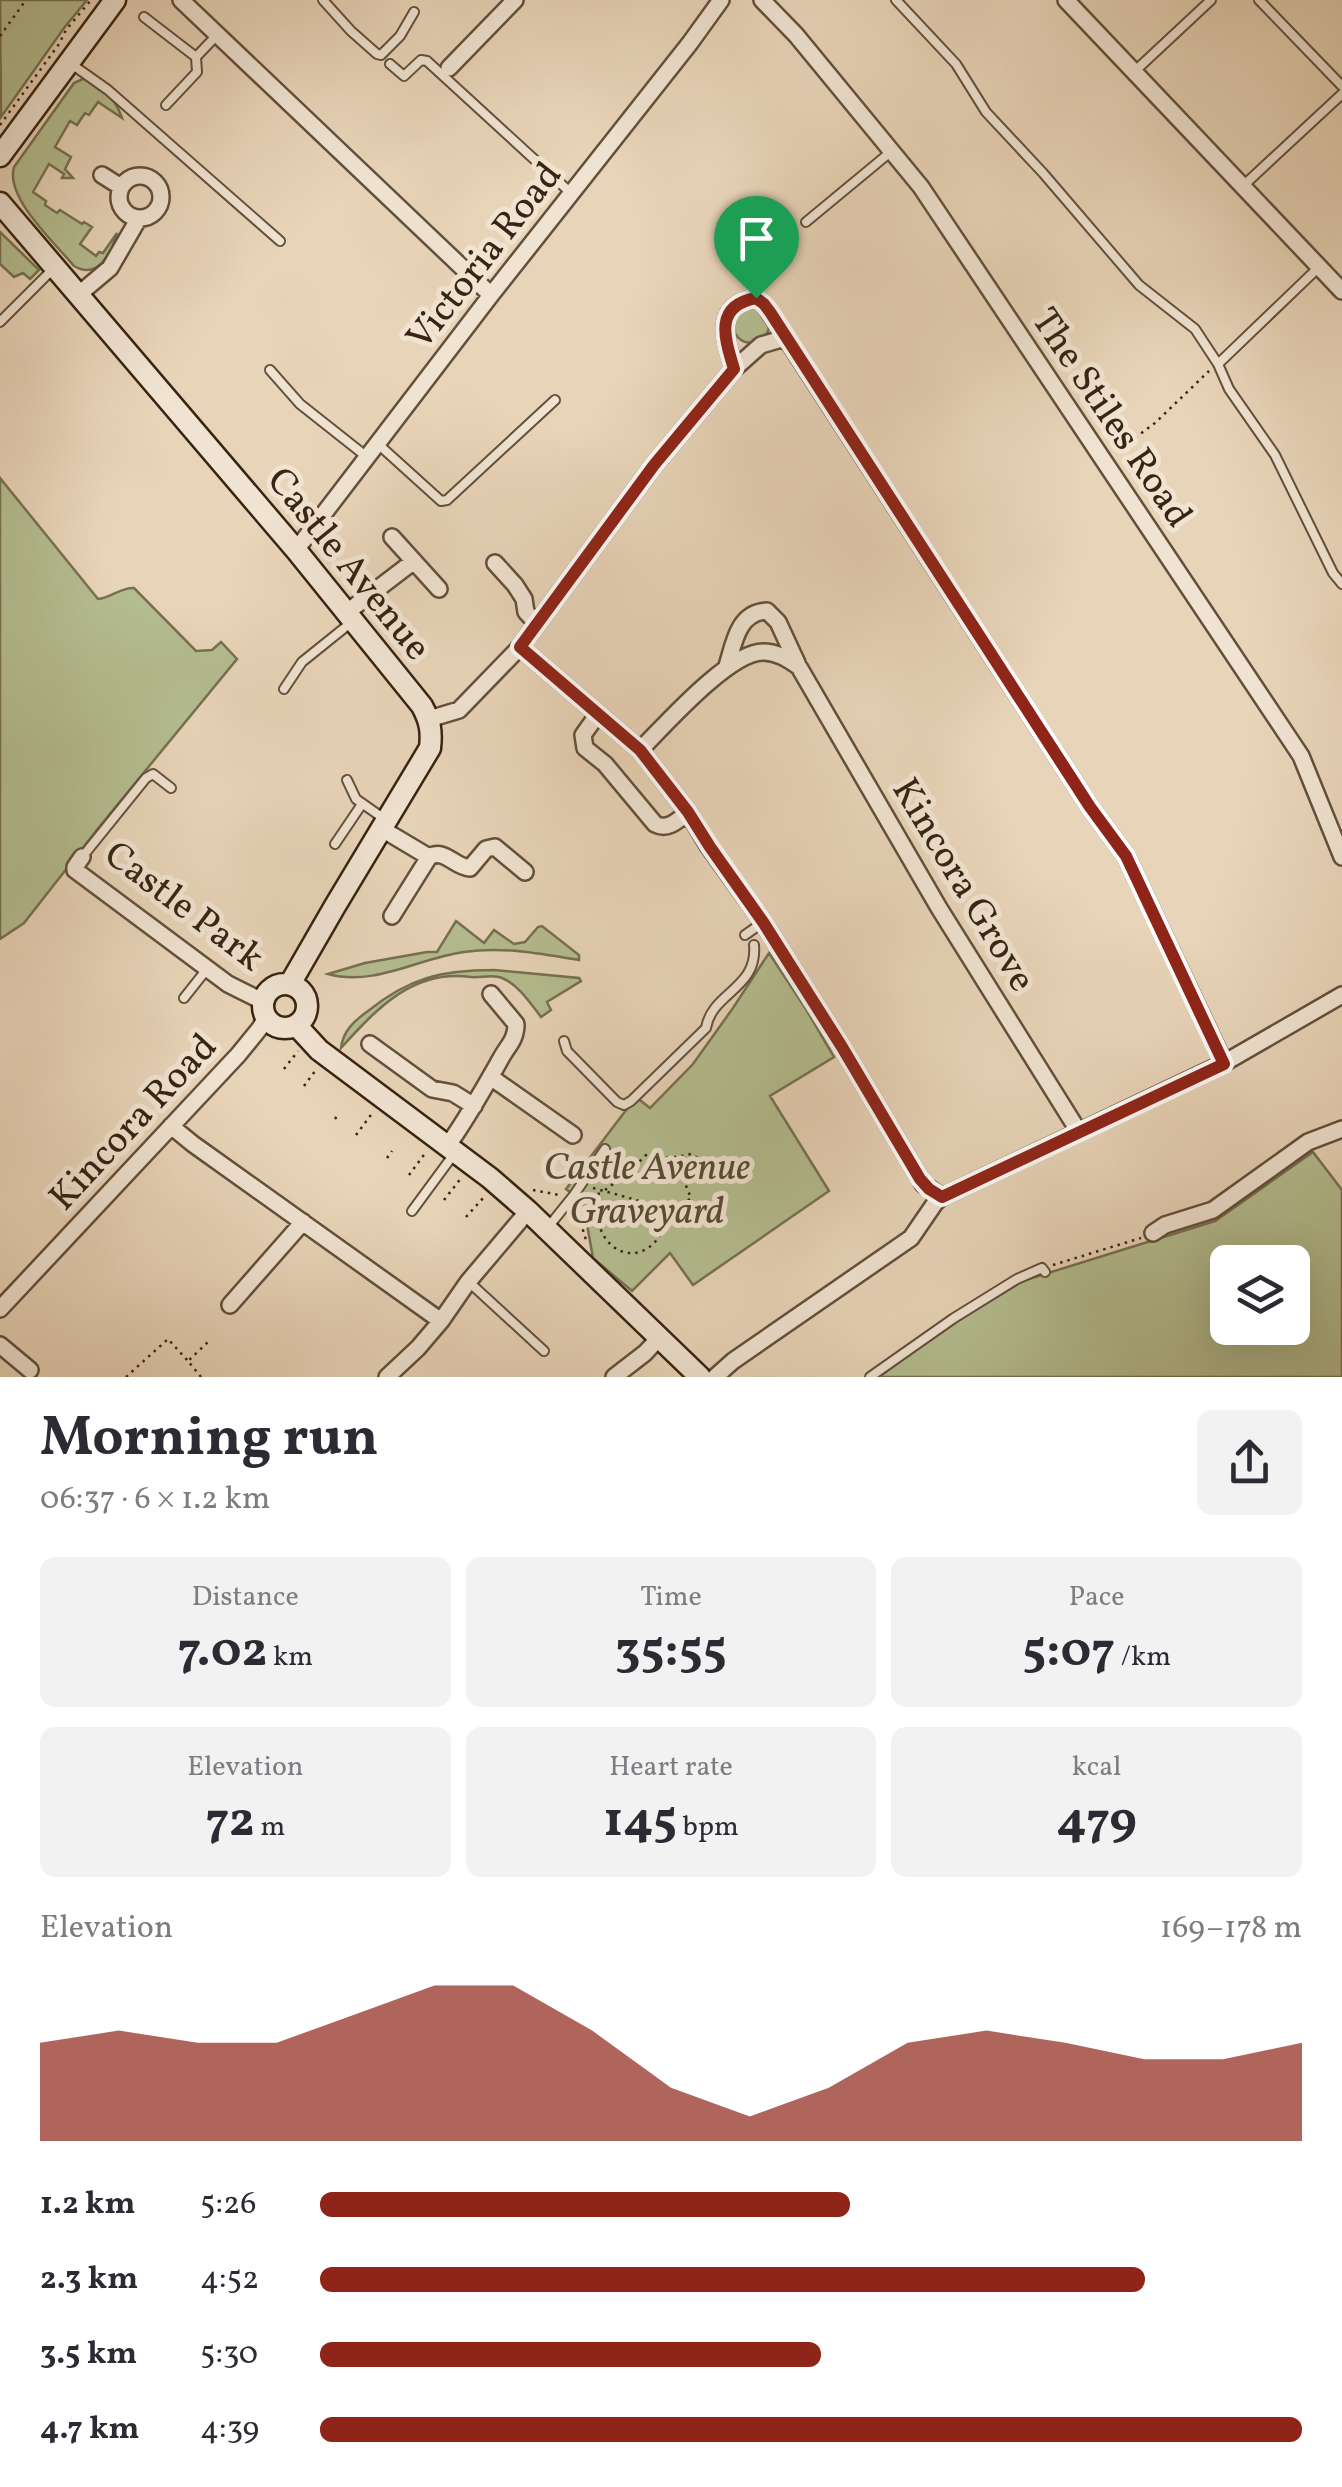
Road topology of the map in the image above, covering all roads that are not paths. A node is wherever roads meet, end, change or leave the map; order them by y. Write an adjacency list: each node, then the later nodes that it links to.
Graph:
1 (114, 0): 15 (street)
2 (181, 0): 13 (street)
3 (323, 0): 11 (lane)
4 (515, 0): 17 (street)
5 (721, 0): 27 (street, Victoria Road)
6 (762, 0): 22 (street, The Stiles Road)
7 (896, 0): 40 (lane)
8 (1066, 0): 18 (street)
9 (1211, 0): 18 (lane)
10 (1259, 0): 19 (lane)
11 (414, 12)
12 (144, 17): 14 (lane)
13 (218, 34): 14 (lane); 37 (street)
14 (196, 57): 21 (lane)
15 (69, 63): 23 (street); 32 (lane)
16 (390, 64): 27 (lane)
17 (449, 68)
18 (1135, 71): 26 (street)
19 (1342, 86)
20 (1342, 94): 26 (lane)
21 (166, 105)
22 (893, 150): 31 (lane); 69 (street, The Stiles Road)
23 (0, 156)
24 (102, 175): 25 (street)
25 (121, 187): 30 (street); 30 (street)
26 (1241, 187): 33 (street)
27 (572, 194): 37 (street, Victoria Road)
28 (0, 203): 29 (street, Castle Avenue)
29 (8, 218): 34 (street, Castle Avenue)
30 (139, 218): 36 (street)
31 (806, 222)
32 (280, 240)
33 (1319, 267): 35 (street); 40 (lane)
34 (54, 268): 36 (street, Castle Avenue); 38 (lane)
35 (1342, 292)
36 (78, 295): 47 (street, Castle Avenue)
37 (492, 295): 44 (street, Victoria Road)
38 (0, 322)
39 (785, 338): 41 (street); 41 (street); 84 (street)
40 (1218, 364): 50 (lane)
41 (734, 369): 53 (street)
42 (270, 370): 45 (lane)
43 (555, 400): 44 (lane)
44 (378, 444): 45 (street, Victoria Road)
45 (368, 458): 47 (street, Victoria Road)
46 (392, 537): 48 (street)
47 (296, 550): 52 (street, Castle Avenue)
48 (414, 562): 51 (street); 52 (street)
49 (495, 564): 53 (street)
50 (1342, 584)
51 (439, 589)
52 (350, 617): 57 (lane); 59 (street, Castle Avenue)
53 (538, 624): 54 (street)
54 (520, 647): 58 (street); 59 (street)
55 (727, 666): 56 (street, Kincora Grove); 56 (street, Kincora Grove); 60 (street, Kincora Grove)
56 (799, 668): 89 (street, Kincora Grove)
57 (284, 690)
58 (598, 714): 60 (street); 64 (street)
59 (429, 720): 65 (street, Castle Avenue)
60 (640, 750): 64 (street)
61 (347, 780): 63 (lane)
62 (171, 788): 67 (lane)
63 (362, 804): 65 (lane); 66 (lane)
64 (688, 812): 72 (street)
65 (384, 825): 68 (street); 76 (street, Castle Avenue)
66 (335, 844)
67 (82, 857): 75 (street, Castle Park)
68 (429, 857): 70 (street); 71 (street)
69 (1342, 857)
70 (526, 872)
71 (392, 916)
72 (763, 922): 73 (lane); 93 (street)
73 (745, 935)
74 (754, 946): 82 (lane)
75 (206, 969): 79 (lane); 80 (street, Castle Park)
76 (290, 984): 80 (street, Castle Avenue); 81 (street)
77 (491, 994): 85 (street)
78 (1342, 995): 84 (street)
79 (184, 998)
80 (265, 1008): 81 (street); 87 (street, Kincora Road)
81 (299, 1036): 91 (street)
82 (564, 1041)
83 (370, 1044): 86 (street)
84 (1224, 1064): 89 (street)
85 (492, 1078): 86 (street); 90 (street)
86 (474, 1106): 91 (street)
87 (170, 1126): 96 (street); 101 (street, Kincora Road)
88 (1342, 1129): 98 (street)
89 (1078, 1132): 93 (street)
90 (574, 1135)
91 (446, 1146): 94 (lane); 95 (street)
92 (605, 1149): 97 (lane)
93 (942, 1197): 111 (street)
94 (412, 1211)
95 (528, 1211): 97 (street); 100 (street)
96 (302, 1222): 102 (street); 103 (street)
97 (547, 1230): 104 (street)
98 (1153, 1233)
99 (1043, 1270): 112 (lane)
100 (468, 1282): 103 (street); 106 (lane)
101 (0, 1309)
102 (226, 1309)
103 (441, 1322): 108 (street)
104 (659, 1338): 109 (street); 110 (street)
105 (0, 1344): 107 (street)
106 (544, 1350)
107 (30, 1370)
108 (386, 1377)
109 (614, 1377)
110 (700, 1377)
111 (715, 1377)
112 (870, 1377)

